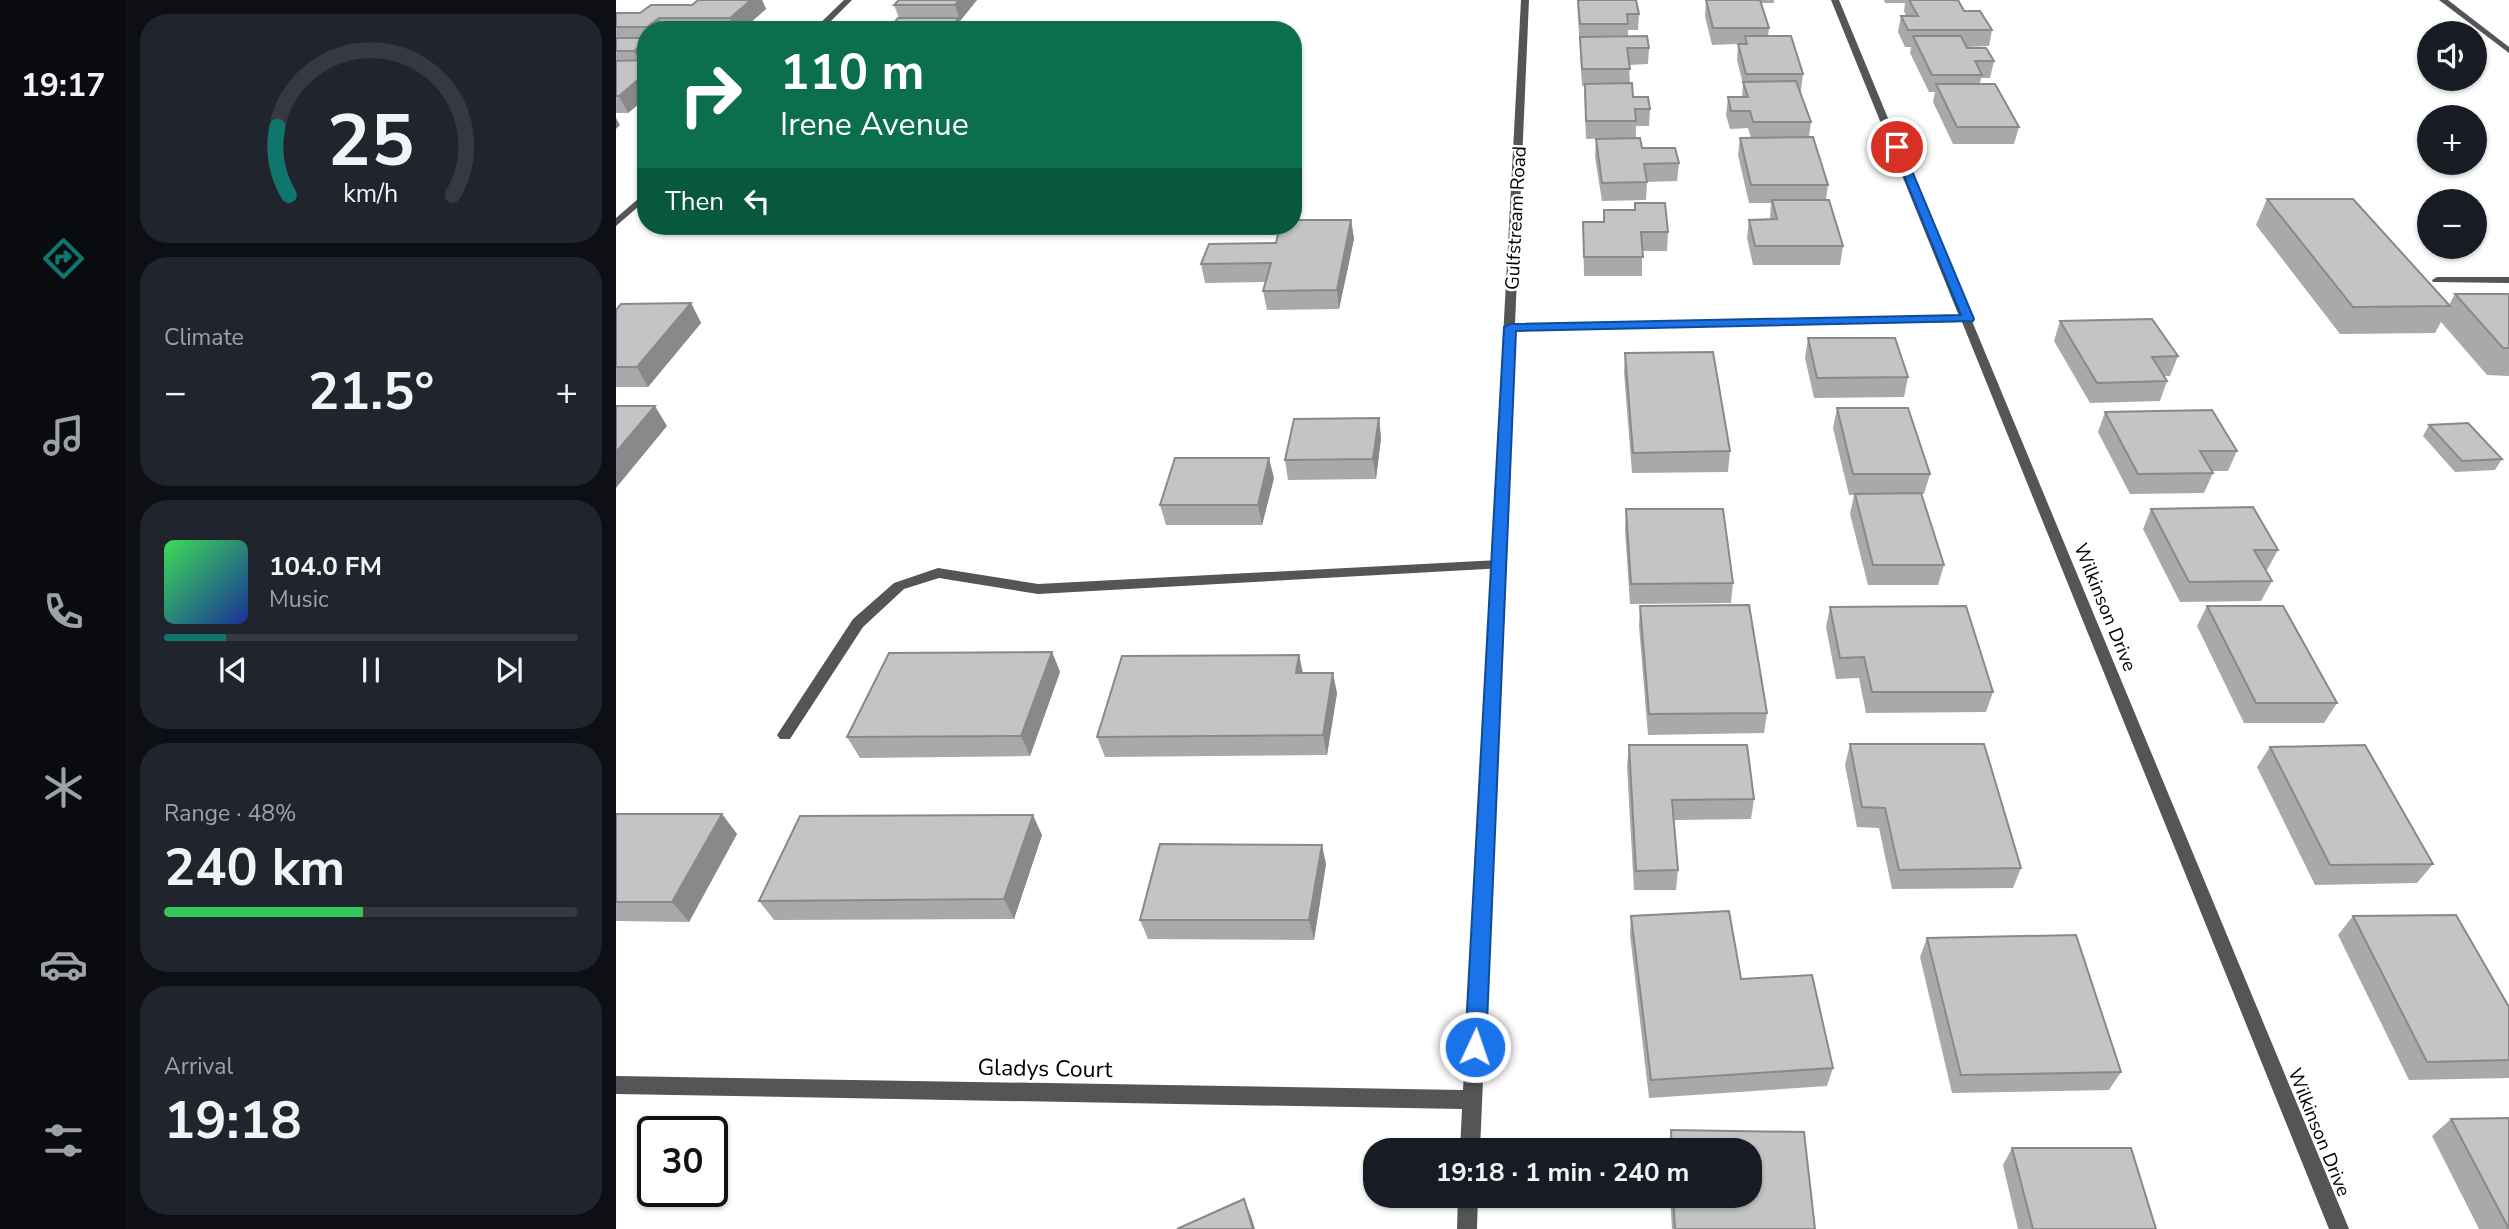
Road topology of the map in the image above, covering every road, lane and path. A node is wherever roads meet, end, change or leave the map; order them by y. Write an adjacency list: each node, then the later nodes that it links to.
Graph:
1 (848, 0): 5 (street)
2 (1525, 0): 14 (street, Gulfstream Road)
3 (1835, 0): 13 (street, Wilkinson Drive)
4 (2443, 0): 6 (street)
5 (826, 21)
6 (2509, 51)
7 (637, 203): 9 (street)
8 (616, 209): 9 (street)
9 (631, 209): 10 (street)
10 (616, 223)
11 (2437, 280): 12 (street)
12 (2509, 280)
13 (1968, 319): 14 (street); 22 (street, Wilkinson Drive)
14 (1510, 327): 15 (street, Gulfstream Road)
15 (1499, 565): 16 (street); 18 (street, Gulfstream Road)
16 (785, 735)
17 (616, 1086): 18 (street, Gladys Court)
18 (1473, 1100): 19 (street, Gulfstream Road)
19 (1471, 1138)
20 (1467, 1208): 21 (street)
21 (1466, 1229)
22 (2339, 1229)

